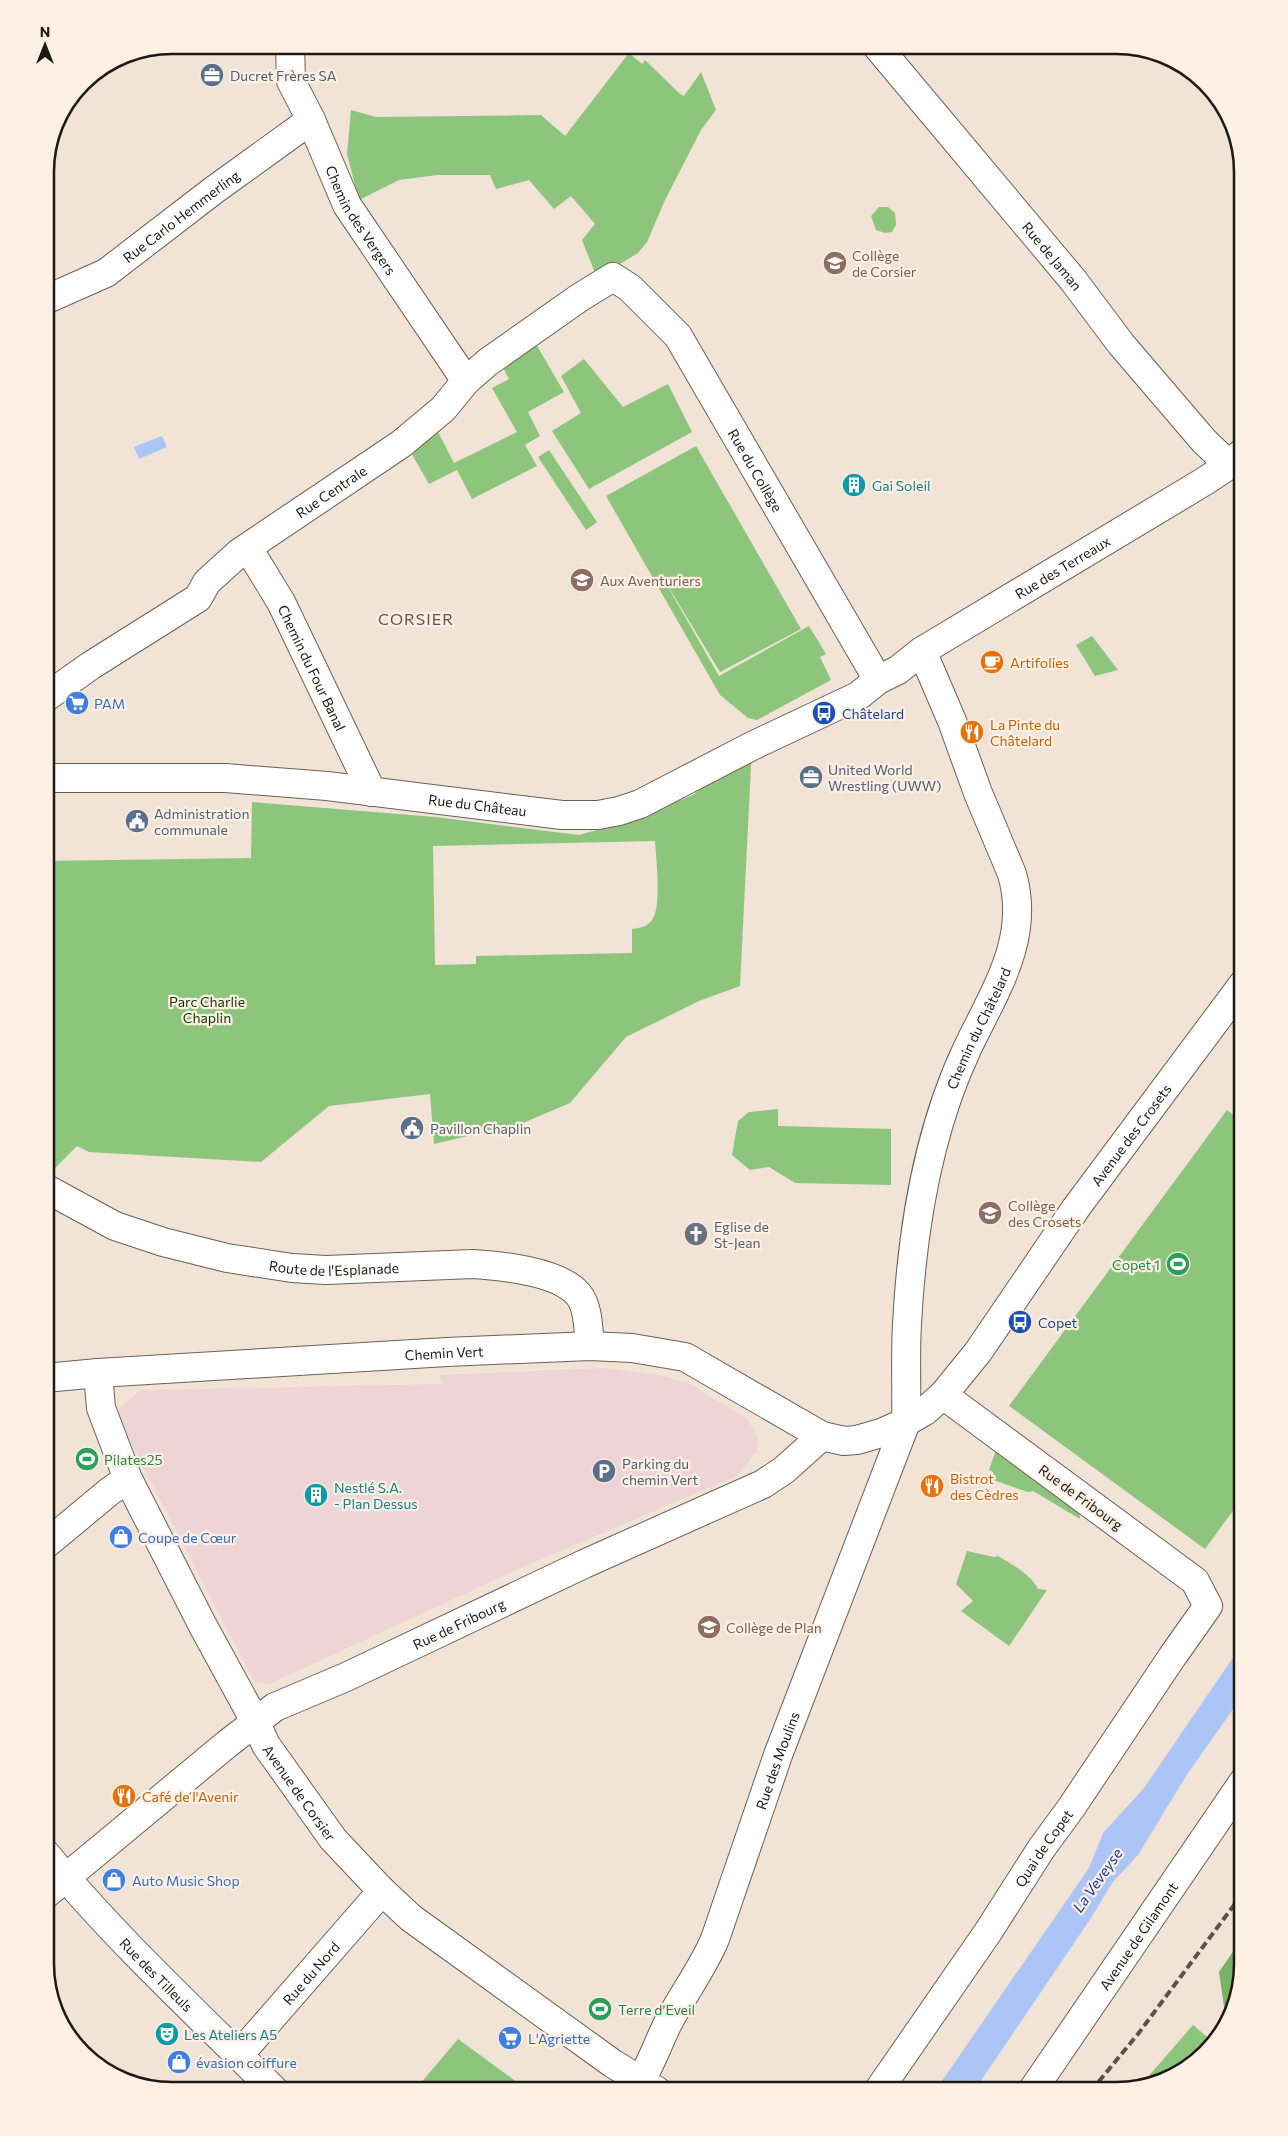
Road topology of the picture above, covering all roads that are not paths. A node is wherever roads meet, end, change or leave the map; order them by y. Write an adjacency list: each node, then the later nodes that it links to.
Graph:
1 (290, 54): 3 (street, Chemin des Vergers)
2 (884, 54): 7 (street, Rue de Jaman)
3 (311, 120): 5 (street, Rue Carlo Hemmerling); 6 (street, Chemin des Vergers)
4 (613, 277): 6 (street, Rue Centrale); 11 (street, Rue du Collège)
5 (54, 296)
6 (466, 381): 9 (street, Rue Centrale)
7 (1234, 458)
8 (1234, 460): 10 (street, Rue des Terreaux)
9 (248, 548): 12 (street, Rue Centrale); 14 (street, Chemin du Four Banal)
10 (922, 651): 11 (street, Rue des Terreaux); 21 (street, Chemin du Châtelard)
11 (878, 680): 14 (street, Rue du Château)
12 (54, 692)
13 (54, 778): 14 (street, Rue du Château)
14 (372, 792)
15 (1234, 996): 20 (street, Avenue des Crosets)
16 (54, 1193): 17 (street, Route de l'Esplanade)
17 (590, 1346): 18 (street, Chemin Vert); 22 (street, Chemin Vert)
18 (98, 1373): 19 (street, Chemin Vert); 23 (street, Avenue de Corsier)
19 (54, 1377)
20 (944, 1395): 21 (street, Avenue des Crosets); 25 (street, Rue de Fribourg)
21 (906, 1422): 22 (street); 33 (street, Rue des Moulins)
22 (822, 1436): 26 (street, Rue de Fribourg)
23 (128, 1478): 24 (street); 26 (street, Avenue de Corsier)
24 (54, 1538)
25 (1208, 1606): 34 (street, Quai de Copet)
26 (256, 1722): 28 (street, Rue de Fribourg); 29 (street, Avenue de Corsier)
27 (1234, 1795): 35 (street, Avenue de Gilamont)
28 (55, 1886): 30 (street, Rue des Tilleuls)
29 (382, 1891): 30 (street, Rue du Nord); 32 (street, Avenue de Corsier)
30 (239, 2056): 31 (street, Rue des Tilleuls)
31 (266, 2082)
32 (636, 2082)
33 (646, 2082)
34 (884, 2082)
35 (1038, 2082)

